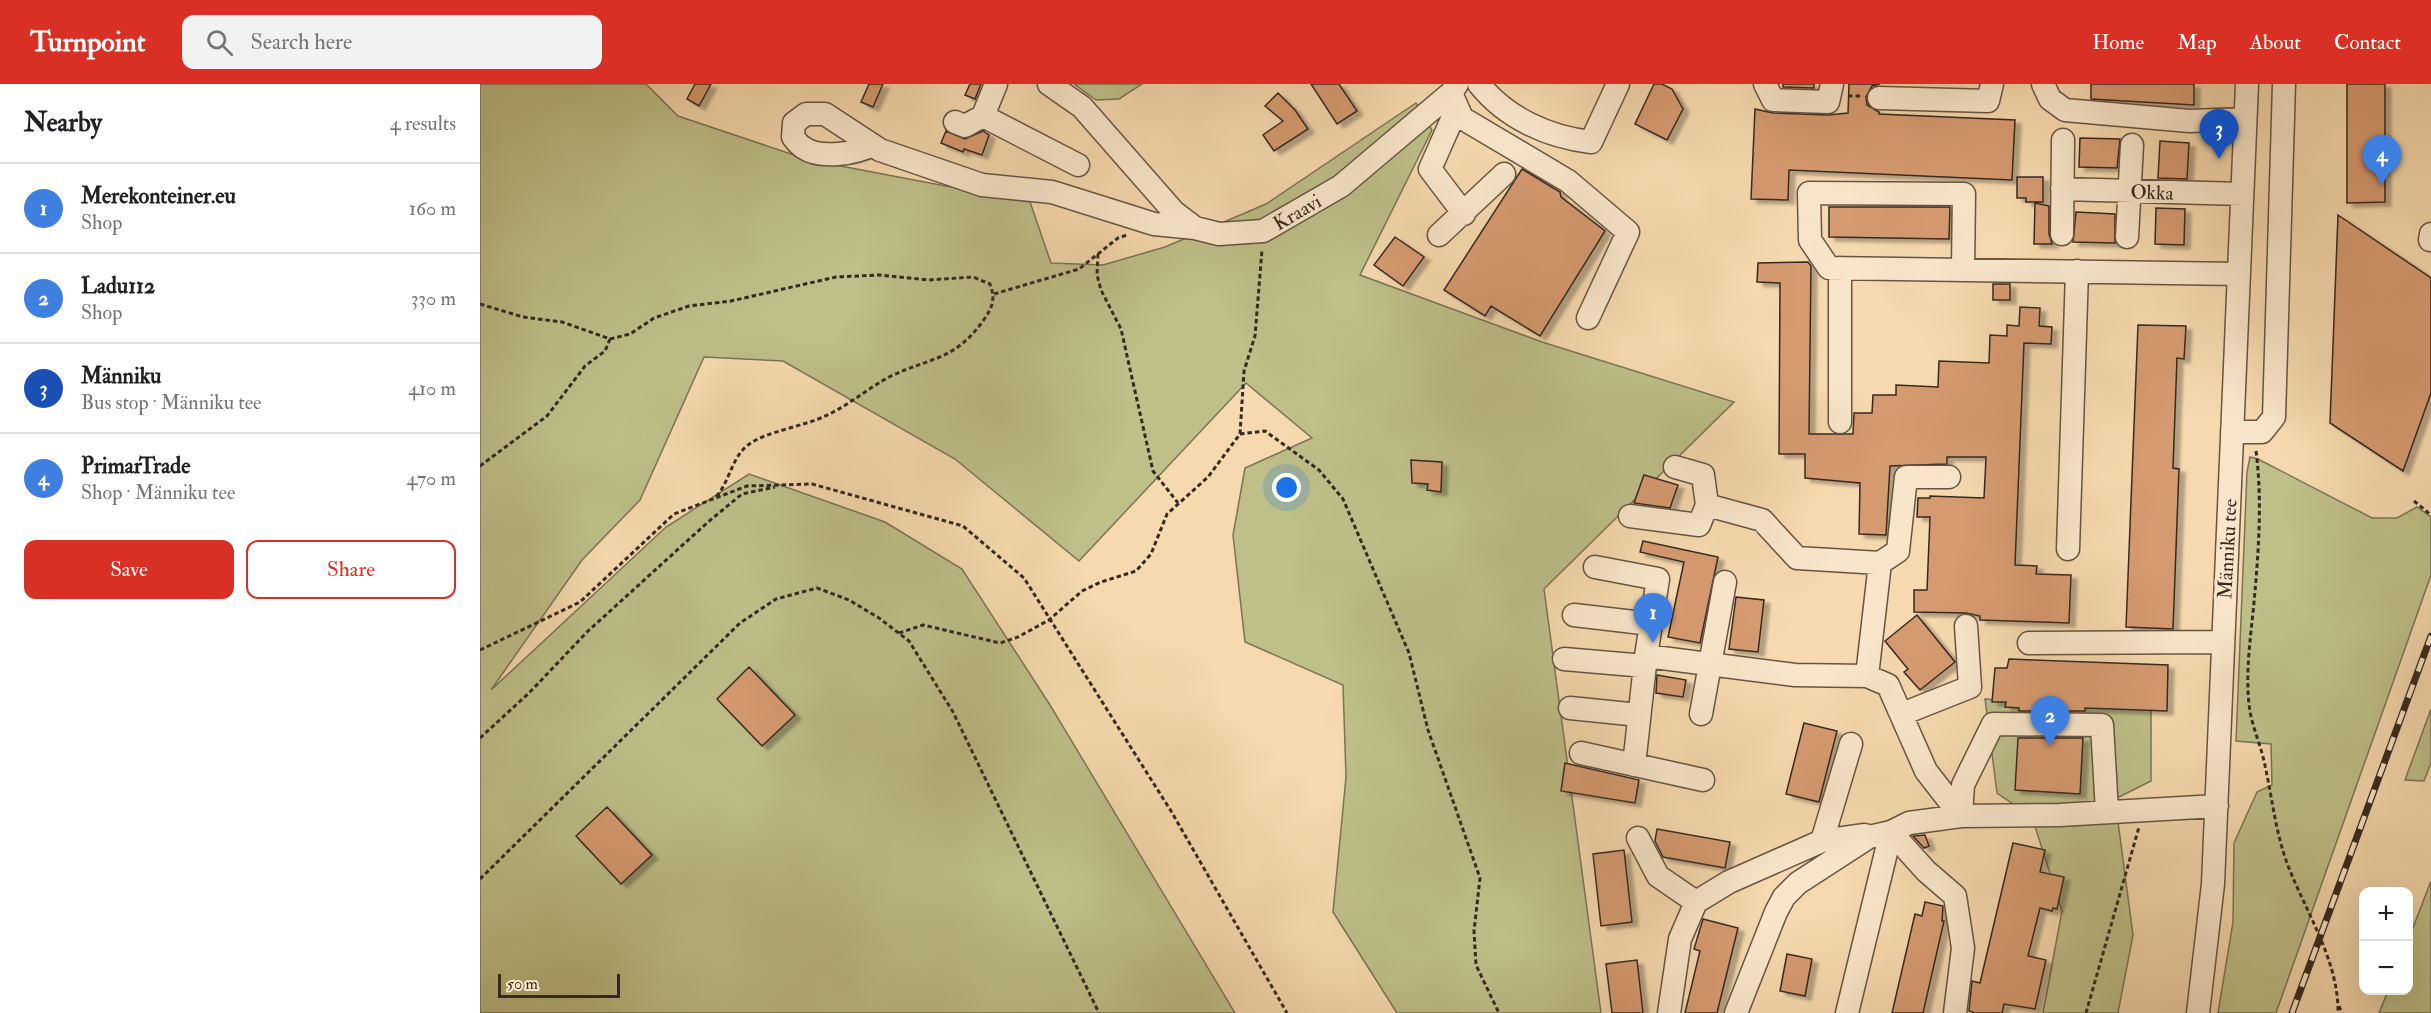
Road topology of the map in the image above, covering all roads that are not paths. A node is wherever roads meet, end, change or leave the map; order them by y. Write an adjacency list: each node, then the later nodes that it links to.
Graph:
1 (996, 84): 13 (street)
2 (1049, 84): 25 (street, Kraavi)
3 (1479, 84): 4 (street)
4 (1617, 84)
5 (1765, 84): 10 (street)
6 (1992, 84): 11 (street)
7 (2043, 84): 14 (street)
8 (2247, 84): 14 (street, Männiku tee)
9 (2284, 84): 35 (street)
10 (1832, 88)
11 (1889, 93)
12 (1455, 95): 24 (street); 25 (street, Kraavi); 33 (street)
13 (983, 116): 15 (street); 19 (street)
14 (2245, 118): 23 (street, Männiku tee)
15 (955, 122)
16 (2064, 140): 21 (street)
17 (872, 145): 25 (street)
18 (2132, 145): 22 (street)
19 (1078, 165)
20 (1504, 174): 24 (street)
21 (2062, 189): 22 (street, Okka); 26 (street)
22 (2130, 191): 23 (street, Okka); 28 (street)
23 (2242, 194): 32 (street, Männiku tee)
24 (1464, 214): 27 (street)
25 (1196, 228)
26 (2062, 234)
27 (1439, 236)
28 (2127, 237)
29 (1840, 268): 30 (street); 30 (street); 34 (street)
30 (1963, 270): 31 (street)
31 (2077, 271): 32 (street); 40 (street)
32 (2239, 274): 35 (street, Männiku tee)
33 (1588, 318)
34 (1840, 422)
35 (2249, 432): 47 (street, Männiku tee)
36 (1675, 467): 38 (street)
37 (1949, 477): 41 (street)
38 (1707, 505): 39 (street); 41 (street)
39 (1630, 516)
40 (2068, 549)
41 (1880, 563): 52 (street)
42 (1594, 567): 45 (street)
43 (1725, 582): 51 (street)
44 (1574, 615): 45 (street)
45 (1651, 624): 50 (street)
46 (1966, 626): 55 (street)
47 (2223, 642): 48 (street); 61 (street, Männiku tee)
48 (2029, 643)
49 (1564, 659): 50 (street)
50 (1645, 661): 51 (street); 56 (street)
51 (1709, 663): 52 (street); 54 (street)
52 (1867, 676): 55 (street)
53 (1570, 708): 56 (street)
54 (1701, 714)
55 (1902, 714): 63 (street)
56 (1639, 715): 59 (street)
57 (1851, 744): 66 (street)
58 (1581, 753): 59 (street)
59 (1634, 765): 60 (street)
60 (1703, 780)
61 (2217, 806): 62 (street); 72 (street, Männiku tee)
62 (2107, 812): 63 (street); 63 (street)
63 (1961, 816): 64 (street)
64 (1891, 832): 66 (street); 69 (street); 70 (street); 71 (street)
65 (1638, 838): 67 (street)
66 (1822, 841): 67 (street)
67 (1696, 902): 68 (street)
68 (1669, 1013)
69 (1736, 1013)
70 (1848, 1013)
71 (1955, 1013)
72 (2198, 1013)

